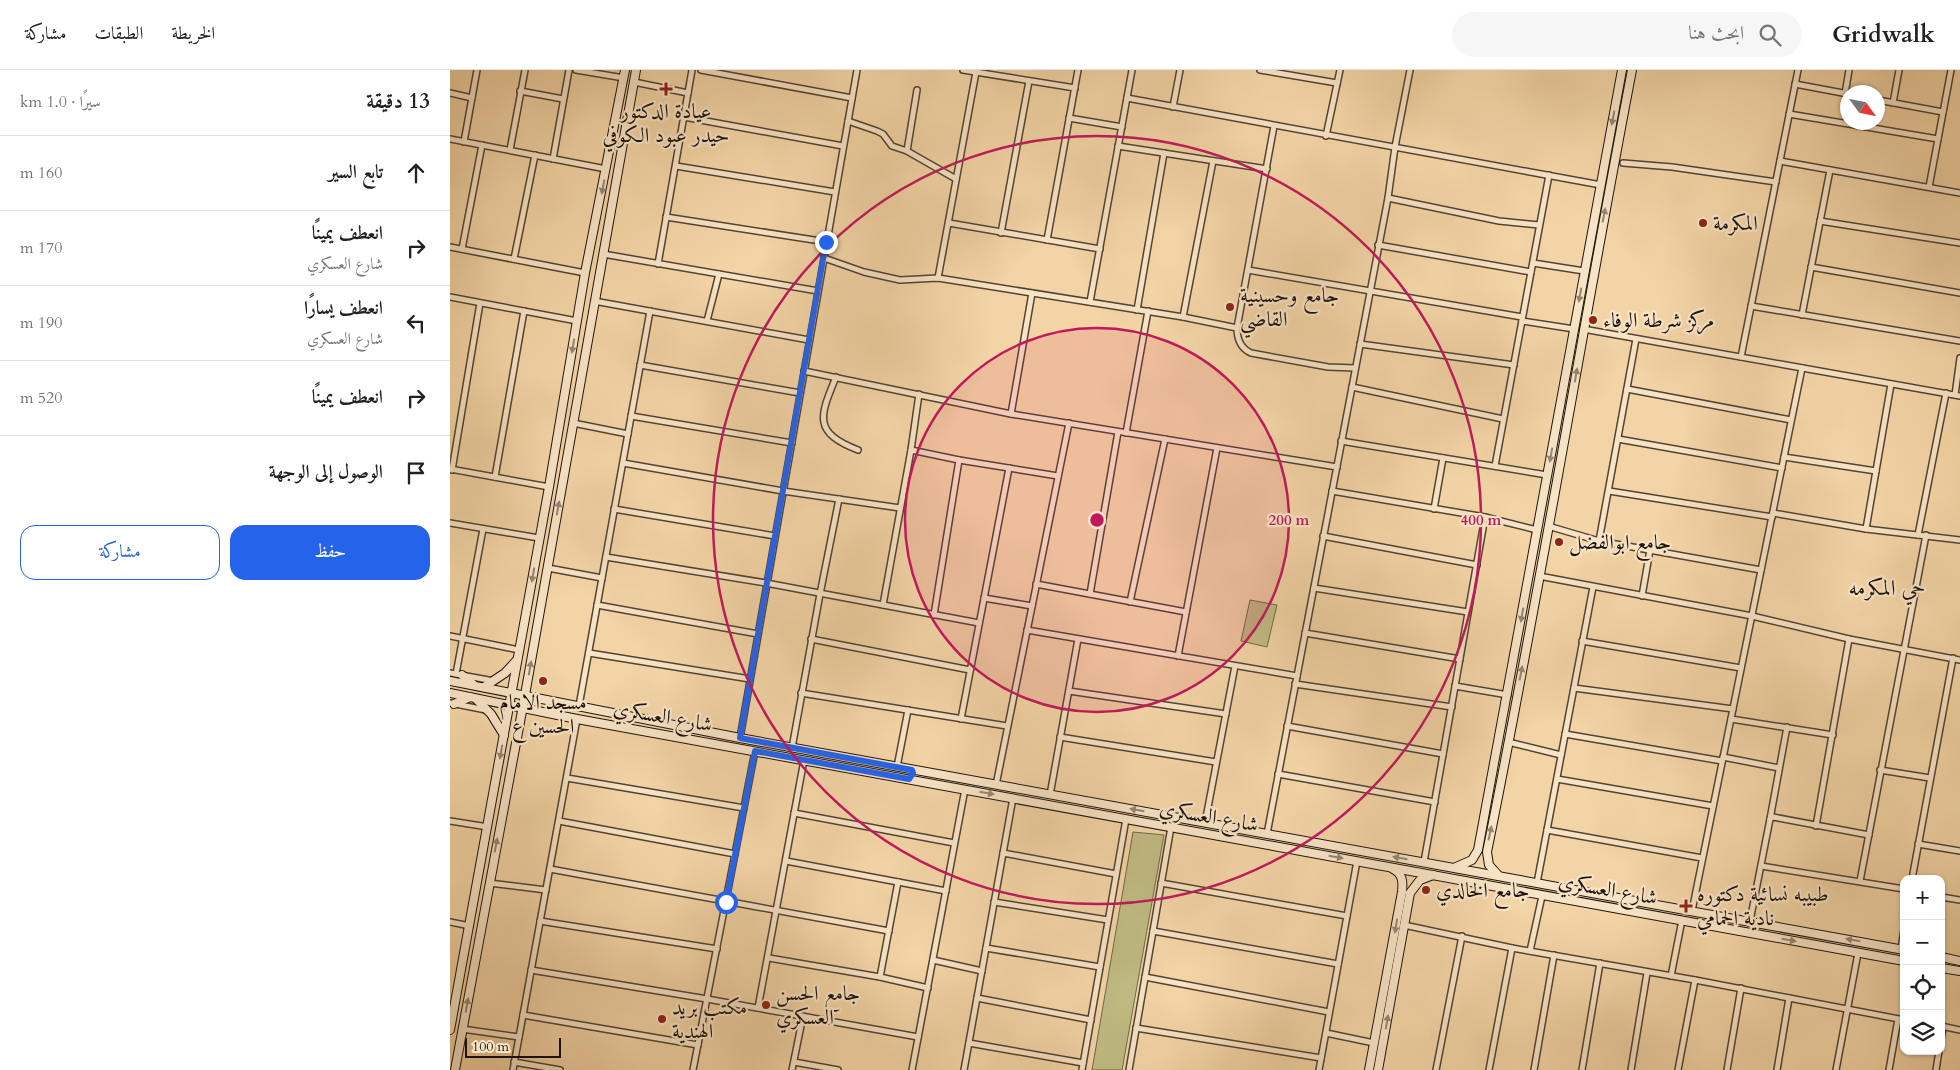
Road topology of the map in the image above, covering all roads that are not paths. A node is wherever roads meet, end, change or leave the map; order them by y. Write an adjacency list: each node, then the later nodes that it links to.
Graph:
1 (477, 70): 35 (street)
2 (525, 70): 31 (street)
3 (569, 70): 38 (street)
4 (576, 70): 23 (street)
5 (636, 70): 25 (main road)
6 (692, 70): 33 (street)
7 (701, 70): 36 (street)
8 (857, 70): 36 (street)
9 (963, 70): 22 (street)
10 (1078, 70): 29 (street)
11 (1132, 70): 37 (street)
12 (1180, 70): 41 (street)
13 (1260, 70): 26 (street)
14 (1340, 70): 26 (street)
15 (1410, 70): 56 (street)
16 (1622, 70): 60 (main road, one-way to 60)
17 (1632, 70): 62 (main road)
18 (1797, 70): 27 (street)
19 (1850, 70): 28 (street)
20 (1899, 70): 40 (street)
21 (1951, 70): 42 (street)
22 (976, 72): 24 (street); 72 (street)
23 (625, 74): 68 (main road)
24 (1029, 81): 29 (street); 83 (street)
25 (634, 82): 33 (street); 91 (main road)
26 (1337, 83): 49 (street)
27 (1795, 84): 34 (street); 43 (street)
28 (1848, 85)
29 (1075, 88): 45 (street)
30 (917, 90): 58 (street)
31 (520, 91): 38 (street); 57 (street)
32 (450, 93): 35 (street)
33 (688, 93): 44 (street)
34 (1840, 93)
35 (472, 98): 52 (street)
36 (852, 98): 46 (street)
37 (1127, 98): 41 (street); 48 (street)
38 (564, 99): 63 (street)
39 (1885, 101): 40 (street)
40 (1893, 103): 42 (street)
41 (1173, 107): 47 (street)
42 (1943, 112): 51 (street)
43 (1789, 114): 51 (street); 65 (street)
44 (684, 117): 54 (street); 67 (street)
45 (1069, 118): 48 (street); 84 (street)
46 (848, 121): 54 (street); 58 (street)
47 (1274, 126): 49 (street); 69 (street)
48 (1122, 127): 55 (street)
49 (1326, 136): 56 (street)
50 (450, 139): 52 (street)
51 (1938, 139): 75 (street)
52 (464, 142): 53 (street)
53 (482, 145): 57 (street); 89 (street)
54 (843, 146): 76 (street)
55 (1118, 146): 59 (street); 90 (street)
56 (1395, 147): 71 (street); 78 (street)
57 (510, 150): 61 (street)
58 (907, 151): 72 (street)
59 (1164, 153): 64 (street); 112 (street)
60 (1606, 154): 62 (main road); 74 (main road)
61 (535, 155): 63 (street); 93 (street)
62 (1616, 155): 123 (main road, one-way to 62)
63 (553, 159): 68 (street)
64 (1213, 161): 69 (street); 117 (street)
65 (1780, 161): 70 (street); 73 (street)
66 (1623, 163): 73 (street)
67 (676, 166): 76 (street); 79 (street)
68 (606, 169): 100 (main road, one-way to 100)
69 (1267, 169): 97 (street)
70 (1830, 170): 75 (street); 80 (street)
71 (1549, 175): 74 (street); 82 (street)
72 (956, 179): 81 (street)
73 (1776, 182): 111 (street)
74 (1600, 185): 99 (main road)
75 (1929, 187): 77 (street)
76 (835, 192): 85 (street)
77 (1960, 193)
78 (1388, 198): 82 (street); 87 (street)
79 (666, 217): 85 (street); 95 (street)
80 (1820, 221): 86 (street); 96 (street)
81 (949, 223): 83 (street); 102 (street)
82 (1540, 225): 94 (street)
83 (1001, 233): 84 (street)
84 (1047, 240): 90 (street)
85 (826, 242): 92 (street)
86 (1960, 243)
87 (1378, 245): 98 (street); 104 (street)
88 (450, 247): 89 (street)
89 (462, 249): 93 (street)
90 (1100, 249): 109 (street)
91 (603, 254): 95 (street); 108 (main road)
92 (824, 258): 102 (street); 103 (street)
93 (514, 259): 100 (street)
94 (1532, 263): 98 (street); 99 (street)
95 (658, 264): 101 (street)
96 (1811, 267): 106 (street); 116 (street)
97 (1248, 270): 104 (street); 121 (street)
98 (1531, 272): 118 (street)
99 (1584, 272): 122 (main road, one-way to 122)
100 (585, 273): 119 (main road)
101 (719, 274): 103 (street); 120 (street)
102 (938, 278): 105 (street)
103 (818, 291): 125 (street)
104 (1370, 292): 118 (street); 127 (street)
105 (1032, 293): 109 (street); 145 (street)
106 (1960, 293)
107 (450, 297): 110 (street)
108 (594, 301): 114 (street); 150 (main road)
109 (1090, 302): 112 (street)
110 (480, 303): 113 (street); 173 (street)
111 (1751, 306): 116 (street); 128 (street)
112 (1137, 310): 115 (street)
113 (524, 311): 119 (street); 178 (street)
114 (650, 311): 120 (street); 130 (street)
115 (1148, 311): 117 (street); 154 (street)
116 (1802, 315): 126 (street)
117 (1183, 317): 121 (street)
118 (1522, 319): 122 (street); 131 (street)
119 (577, 322): 165 (main road, one-way to 165)
120 (707, 322): 125 (street)
121 (1237, 328): 132 (street)
122 (1574, 329): 143 (main road)
123 (1583, 329): 124 (street); 144 (main road, one-way to 123)
124 (1636, 339): 128 (street); 138 (street)
125 (810, 340): 134 (street)
126 (1960, 341)
127 (1360, 344): 131 (street); 132 (street)
128 (1741, 357): 133 (street)
129 (1960, 358): 142 (street)
130 (640, 365): 139 (street); 146 (street)
131 (1514, 365): 147 (street)
132 (1355, 368): 137 (street)
133 (1802, 368): 136 (street); 148 (street)
134 (804, 371): 135 (street); 139 (street)
135 (836, 377): 141 (street); 161 (street)
136 (1891, 384): 140 (street); 174 (street)
137 (1352, 388): 147 (street); 158 (street)
138 (1627, 389): 148 (street); 157 (street)
139 (800, 393): 159 (street)
140 (1946, 393): 142 (street); 195 (street)
141 (919, 394): 145 (street); 162 (street)
142 (1957, 395)
143 (1561, 401): 144 (main road); 149 (main road)
144 (1571, 403): 152 (main road)
145 (1011, 414): 151 (street)
146 (631, 416): 155 (street); 159 (street)
147 (1503, 419): 169 (street)
148 (1792, 420): 163 (street)
149 (1557, 422): 152 (main road); 175 (main road, one-way to 175)
150 (573, 423): 155 (street); 166 (main road)
151 (1069, 423): 153 (street); 177 (street)
152 (1567, 426): 191 (main road)
153 (1118, 432): 154 (street); 214 (street)
154 (1126, 433): 156 (street)
155 (628, 434): 168 (street)
156 (1165, 439): 160 (street); 217 (street)
157 (1618, 439): 172 (street); 183 (street)
158 (1342, 441): 164 (street); 170 (street)
159 (792, 443): 181 (street)
160 (1217, 448): 170 (street); 221 (street)
161 (858, 450)
162 (911, 450): 167 (street); 185 (street)
163 (1784, 457): 172 (street); 174 (street)
164 (1443, 458): 169 (street); 186 (street)
165 (554, 460): 166 (main road); 176 (main road)
166 (567, 460): 179 (main road)
167 (959, 460): 171 (street); 223 (street)
168 (623, 463): 181 (street); 187 (street)
169 (1495, 466): 175 (street)
170 (1337, 467): 182 (street)
171 (1009, 468): 177 (street); 216 (street)
172 (1782, 468): 188 (street)
173 (451, 470): 178 (street)
174 (1876, 471): 192 (street)
175 (1547, 475): 194 (main road)
176 (551, 476): 179 (main road); 180 (main road)
177 (1058, 476): 210 (street)
178 (495, 477): 180 (street)
179 (564, 477): 205 (main road, one-way to 179)
180 (549, 487): 199 (main road)
181 (783, 490): 184 (street); 197 (street)
182 (1332, 491): 186 (street); 198 (street)
183 (1609, 491): 188 (street); 201 (street)
184 (839, 499): 185 (street); 213 (street)
185 (900, 508): 219 (street)
186 (1434, 509): 189 (street)
187 (614, 510): 197 (street); 203 (street)
188 (1772, 515): 192 (street); 206 (street)
189 (1485, 517): 194 (street); 204 (street)
190 (450, 523): 193 (street)
191 (1548, 526): 201 (street); 207 (main road)
192 (1866, 528): 195 (street)
193 (483, 529): 199 (street); 230 (street)
194 (1537, 530): 260 (main road, one-way to 260)
195 (1918, 535): 196 (street)
196 (1926, 535): 200 (street); 235 (street)
197 (775, 536): 209 (street)
198 (1323, 536): 204 (street); 212 (street)
199 (539, 538): 236 (main road, one-way to 236)
200 (1960, 540)
201 (1599, 541): 202 (street)
202 (1650, 550): 206 (street); 215 (street)
203 (606, 557): 208 (street); 209 (street)
204 (1477, 565): 222 (street)
205 (548, 568): 208 (street); 261 (main road, one-way to 205)
206 (1761, 570): 224 (street)
207 (1539, 576): 211 (street); 283 (main road, one-way to 207)
208 (602, 578): 218 (street)
209 (766, 583): 213 (street); 228 (street)
210 (1036, 584): 214 (street); 220 (street)
211 (1593, 586): 215 (street); 234 (street)
212 (1314, 588): 222 (street); 227 (street)
213 (820, 594): 219 (street); 231 (street)
214 (1090, 594): 217 (street)
215 (1642, 596): 224 (street)
216 (984, 598): 220 (street); 225 (street)
217 (1130, 602): 221 (street)
218 (597, 605): 228 (street); 237 (street)
219 (883, 605): 223 (street)
220 (1032, 606): 226 (street)
221 (1186, 612): 238 (street)
222 (1468, 612): 241 (street)
223 (934, 615): 225 (street)
224 (1752, 616): 233 (street); 244 (street)
225 (979, 623): 245 (street)
226 (1027, 630): 232 (street); 275 (street)
227 (1305, 633): 241 (street); 247 (street)
228 (758, 634): 248 (street)
229 (450, 636): 230 (street)
230 (463, 639): 236 (street); 246 (street)
231 (811, 639): 245 (street); 259 (street)
232 (1078, 639): 238 (street); 256 (street)
233 (1849, 639): 235 (street); 280 (street)
234 (1582, 641): 244 (street); 255 (street)
235 (1905, 649): 240 (street); 294 (street)
236 (519, 650): 239 (main road)
237 (589, 653): 248 (street); 265 (street)
238 (1178, 656): 243 (street)
239 (518, 658): 250 (main road); 257 (main road)
240 (1953, 658): 242 (street); 298 (street)
241 (1460, 659): 253 (street)
242 (1960, 660)
243 (1235, 666): 247 (street); 271 (street)
244 (1741, 668): 268 (street)
245 (970, 670): 273 (street)
246 (456, 674): 250 (street); 252 (main road)
247 (1297, 676): 251 (street)
248 (750, 679): 282 (street)
249 (450, 681): 252 (main road, شارع العسكري)
250 (495, 681): 254 (main road)
251 (1295, 684): 266 (street); 276 (street)
252 (474, 686): 254 (main road, شارع العسكري)
253 (1455, 686): 260 (street); 266 (street)
254 (484, 687): 257 (main road, شارع العسكري)
255 (1574, 688): 268 (street); 278 (street)
256 (1069, 691): 271 (street); 281 (street)
257 (512, 692): 261 (main road, شارع العسكري); 264 (main road)
258 (450, 693): 262 (main road, شارع العسكري)
259 (801, 693): 269 (street); 284 (street)
260 (1508, 694): 336 (main road)
261 (525, 695): 265 (main road, شارع العسكري); 267 (main road)
262 (472, 697): 263 (main road); 264 (main road, شارع العسكري); 270 (main road)
263 (452, 704): 270 (street)
264 (509, 705): 267 (main road, شارع العسكري); 279 (main road)
265 (579, 706): 282 (main road, شارع العسكري)
266 (1452, 707): 286 (street)
267 (522, 708): 272 (main road, شارع العسكري); 344 (main road, one-way to 267)
268 (1733, 709): 274 (street)
269 (908, 710): 273 (street); 291 (street)
270 (489, 711): 279 (main road)
271 (1226, 714): 290 (street)
272 (577, 718): 285 (main road, شارع العسكري); 297 (street)
273 (961, 719): 275 (street)
274 (1731, 719): 277 (street); 288 (street)
275 (1007, 726): 302 (street)
276 (1287, 726): 286 (street); 296 (street)
277 (1787, 727): 280 (street); 292 (street)
278 (1565, 734): 287 (street); 288 (street)
279 (504, 735): 316 (main road, one-way to 316)
280 (1833, 735): 315 (street)
281 (1060, 737): 290 (street); 304 (street)
282 (740, 738): 284 (main road, شارع العسكري)
283 (1508, 742): 287 (street); 341 (main road, one-way to 283)
284 (792, 748): 291 (main road, شارع العسكري)
285 (755, 751): 289 (main road, شارع العسكري); 308 (street)
286 (1443, 754): 306 (street)
287 (1561, 755): 300 (street)
288 (1723, 759): 292 (street); 307 (street)
289 (804, 760): 299 (main road, شارع العسكري); 309 (street)
290 (1216, 762): 314 (street)
291 (897, 767): 293 (main road, شارع العسكري)
292 (1779, 768): 311 (street)
293 (912, 770): 295 (main road, شارع العسكري); 299 (main road)
294 (1880, 770): 298 (street); 320 (street)
295 (928, 772): 301 (main road); 302 (main road, شارع العسكري)
296 (1278, 774): 306 (street); 319 (street)
297 (567, 778): 308 (street); 313 (street)
298 (1930, 778): 324 (street)
299 (909, 779): 301 (main road, شارع العسكري)
300 (1557, 779): 307 (street); 318 (street)
301 (926, 782): 303 (main road, شارع العسكري)
302 (996, 785): 304 (main road, شارع العسكري)
303 (965, 789): 305 (main road, شارع العسكري, one-way to 305); 322 (street)
304 (1050, 795): 314 (main road, شارع العسكري, one-way to 304)
305 (1013, 798): 310 (main road, شارع العسكري); 327 (street)
306 (1435, 802): 333 (street)
307 (1713, 806): 330 (street)
308 (744, 808): 328 (street)
309 (794, 813): 322 (street); 331 (street)
310 (1126, 819): 317 (main road, شارع العسكري); 338 (street)
311 (1770, 819): 315 (street); 334 (street)
312 (450, 821): 316 (street)
313 (559, 822): 328 (street); 337 (street)
314 (1205, 823): 319 (main road, شارع العسكري)
315 (1816, 826): 320 (street)
316 (488, 827): 370 (main road)
317 (1171, 827): 325 (main road, شارع العسكري); 345 (street)
318 (1547, 830): 330 (street); 346 (street)
319 (1267, 834): 321 (main road, شارع العسكري)
320 (1869, 835): 342 (street)
321 (1300, 840): 323 (main road, شارع العسكري); 325 (main road)
322 (954, 843): 349 (street)
323 (1320, 844): 329 (main road); 333 (main road, شارع العسكري, one-way to 323)
324 (1918, 844): 326 (street); 340 (street)
325 (1298, 850): 329 (main road, شارع العسكري)
326 (1960, 851)
327 (1002, 853): 338 (street); 358 (street)
328 (735, 854): 357 (street)
329 (1318, 854): 332 (main road, شارع العسكري, one-way to 332)
330 (1702, 858): 362 (street)
331 (786, 861): 343 (street); 361 (street)
332 (1357, 861): 335 (main road, شارع العسكري); 363 (street)
333 (1424, 862): 336 (main road, شارع العسكري)
334 (1761, 866): 342 (street); 368 (street)
335 (1389, 867): 339 (main road, شارع العسكري); 350 (main road)
336 (1454, 868): 341 (main road, شارع العسكري)
337 (550, 869): 348 (street); 357 (street)
338 (1116, 874): 364 (street)
339 (1436, 874): 351 (main road); 353 (main road, شارع العسكري)
340 (1913, 875)
341 (1500, 876): 346 (main road, شارع العسكري)
342 (1860, 881): 347 (street)
343 (898, 882): 349 (street); 371 (street)
344 (489, 883): 348 (street); 375 (main road)
345 (1161, 883): 363 (street); 372 (street)
346 (1537, 883): 352 (main road, شارع العسكري)
347 (1900, 888)
348 (546, 890): 366 (street)
349 (946, 890): 385 (street)
350 (1402, 892): 351 (main road); 425 (main road, one-way to 425)
351 (1410, 893): 369 (main road)
352 (1605, 895): 355 (main road, شارع العسكري); 359 (main road)
353 (1542, 896): 359 (main road, شارع العسكري); 380 (street)
354 (1945, 898): 356 (street)
355 (1628, 900): 360 (main road); 362 (main road, شارع العسكري)
356 (1960, 900)
357 (726, 902): 361 (street); 378 (street)
358 (994, 902): 364 (street); 376 (street)
359 (1602, 906): 360 (main road, شارع العسكري)
360 (1624, 910): 365 (main road, شارع العسكري)
361 (777, 911): 371 (street); 383 (street)
362 (1692, 911): 368 (main road, شارع العسكري)
363 (1346, 916): 390 (street)
364 (1108, 920): 392 (street)
365 (1682, 920): 381 (main road, شارع العسكري, one-way to 381); 400 (street)
366 (540, 921): 378 (street); 394 (street)
367 (450, 922): 370 (street)
368 (1750, 922): 379 (main road, شارع العسكري, one-way to 368)
369 (1404, 925): 373 (street); 444 (main road, one-way to 369)
370 (470, 926): 374 (main road)
371 (889, 931): 398 (street)
372 (1153, 931): 390 (street); 399 (street)
373 (1462, 936): 377 (street); 445 (street)
374 (468, 938): 375 (main road); 388 (main road)
375 (478, 940): 391 (main road)
376 (986, 948): 392 (street); 395 (street)
377 (1512, 948): 380 (street); 446 (street)
378 (717, 949): 406 (street)
379 (1900, 949)
380 (1530, 951): 382 (street)
381 (1858, 953): 386 (main road, شارع العسكري); 409 (street)
382 (1554, 955): 389 (street); 447 (street)
383 (769, 958): 398 (street); 408 (street)
384 (1945, 958): 387 (main road)
385 (933, 960): 395 (street); 402 (street)
386 (1900, 960)
387 (1960, 961)
388 (463, 963): 391 (main road); 407 (main road)
389 (1600, 963): 397 (street); 448 (street)
390 (1338, 964): 410 (street)
391 (474, 967): 418 (main road, one-way to 391)
392 (1100, 967): 414 (street)
393 (1945, 969): 396 (main road)
394 (531, 970): 406 (street); 411 (street)
395 (982, 971): 404 (street)
396 (1960, 971)
397 (1647, 972): 400 (street); 449 (street)
398 (880, 976): 402 (street)
399 (1145, 976): 410 (street); 417 (street)
400 (1671, 976): 401 (street)
401 (1695, 980): 403 (street); 450 (street)
402 (928, 988): 423 (street)
403 (1741, 988): 405 (street); 451 (street)
404 (977, 998): 414 (street); 424 (street)
405 (1789, 998): 409 (street); 452 (street)
406 (707, 999): 408 (street); 426 (street)
407 (452, 1007): 419 (main road)
408 (758, 1008): 412 (street)
409 (1848, 1010): 413 (street); 453 (street)
410 (1329, 1012): 421 (street)
411 (523, 1015): 422 (street); 426 (street)
412 (803, 1016): 423 (street); 430 (street)
413 (1900, 1019)
414 (1090, 1020): 431 (street)
415 (1900, 1023): 454 (street)
416 (1945, 1027): 420 (street)
417 (1136, 1028): 428 (street); 441 (street)
418 (462, 1029): 422 (street); 432 (main road)
419 (450, 1030)
420 (1960, 1030)
421 (1326, 1033): 425 (street); 428 (street)
422 (519, 1037): 429 (street)
423 (918, 1037): 438 (street)
424 (969, 1043): 431 (street); 439 (street)
425 (1374, 1043): 443 (main road)
426 (698, 1045): 435 (street)
427 (1938, 1055): 455 (street)
428 (1321, 1058): 442 (street)
429 (514, 1062): 433 (street); 434 (street)
430 (794, 1062): 436 (street); 437 (street)
431 (1083, 1063): 440 (street)
432 (455, 1070)
433 (513, 1070)
434 (560, 1070)
435 (693, 1070)
436 (792, 1070)
437 (838, 1070)
438 (912, 1070)
439 (964, 1070)
440 (1082, 1070)
441 (1129, 1070)
442 (1319, 1070)
443 (1369, 1070)
444 (1378, 1070)
445 (1436, 1070)
446 (1489, 1070)
447 (1534, 1070)
448 (1582, 1070)
449 (1631, 1070)
450 (1678, 1070)
451 (1727, 1070)
452 (1777, 1070)
453 (1836, 1070)
454 (1889, 1070)
455 (1936, 1070)

